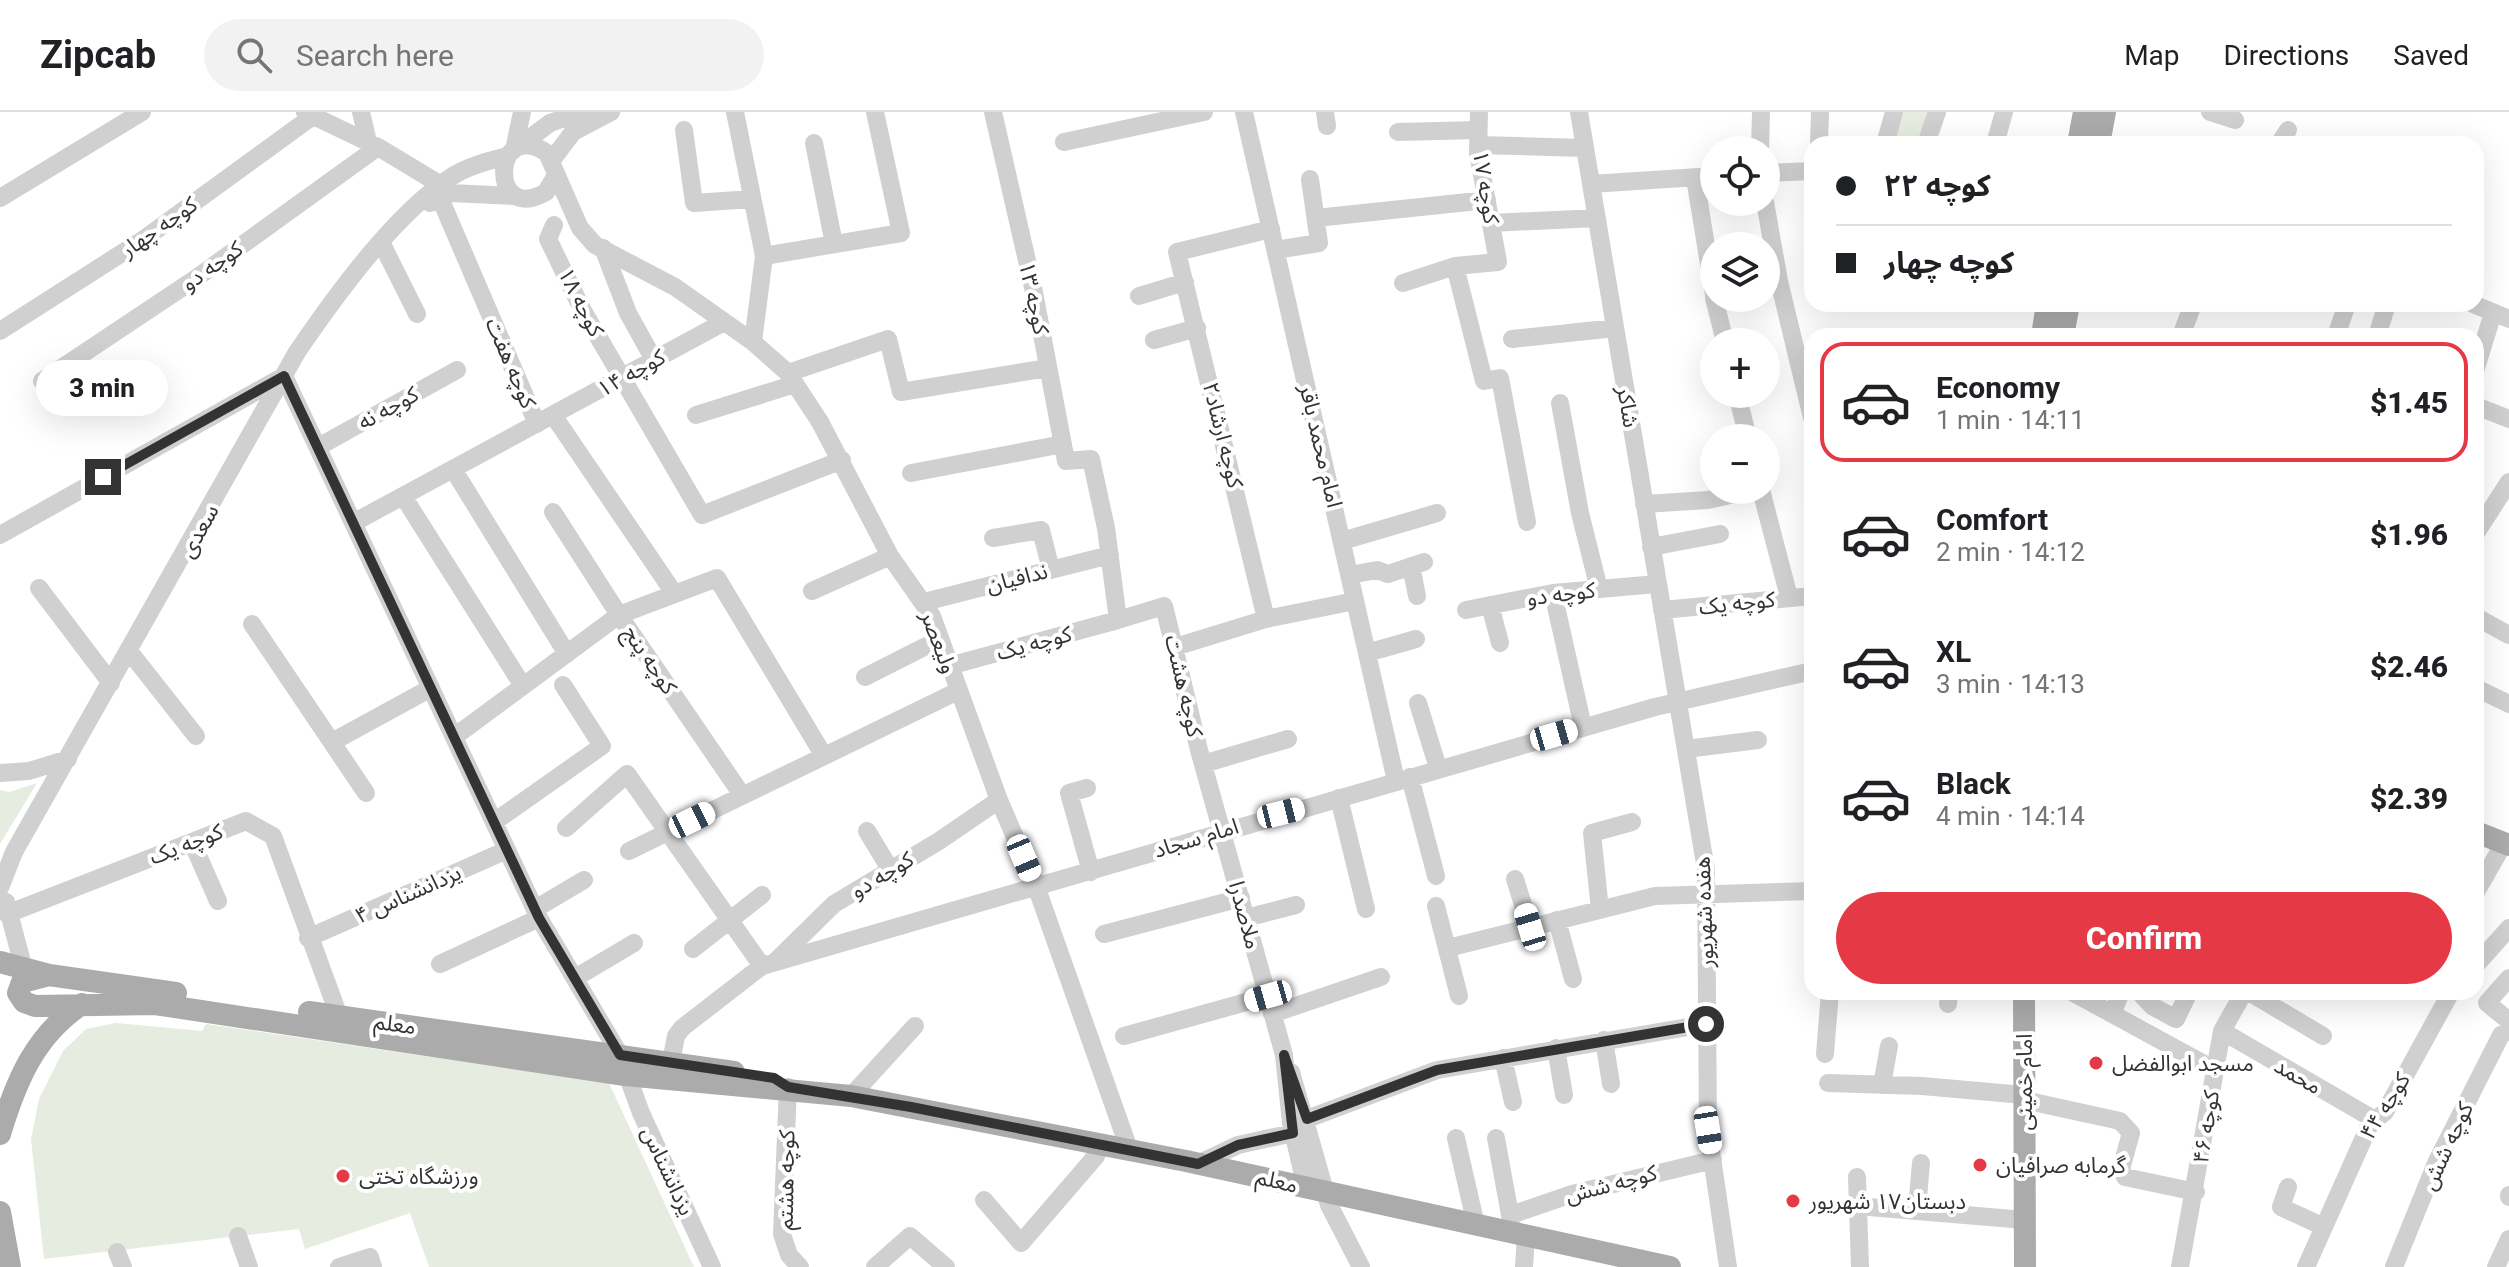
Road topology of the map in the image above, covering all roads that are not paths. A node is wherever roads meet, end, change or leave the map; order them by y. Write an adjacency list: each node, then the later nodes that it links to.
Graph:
1 (142, 112): 48 (street)
2 (361, 112): 35 (street)
3 (522, 112): 37 (street)
4 (582, 112): 21 (street)
5 (611, 112): 38 (street)
6 (735, 112): 49 (street)
7 (875, 112): 59 (street)
8 (993, 112): 79 (street, کوچه ۱۳)
9 (1204, 112): 33 (street)
10 (1244, 112): 56 (street, امام محمد باقر)
11 (1579, 112): 36 (street, شاکر)
12 (1761, 112): 26 (street)
13 (1820, 112): 27 (street)
14 (1894, 112): 28 (street)
15 (1937, 112): 29 (street)
16 (2004, 112): 30 (street)
17 (2084, 112): 31 (main road)
18 (2105, 112): 32 (main road)
19 (2210, 112): 22 (street)
20 (309, 114): 35 (street); 73 (street, کوچه چهار)
21 (548, 118): 37 (street); 38 (street)
22 (2235, 120)
23 (1478, 129): 25 (street); 36 (street); 50 (street, کوچه ۱۷)
24 (684, 130): 49 (street)
25 (1398, 132)
26 (1760, 136)
27 (1819, 136)
28 (1887, 136)
29 (1929, 136)
30 (1997, 136)
31 (2080, 136)
32 (2100, 136)
33 (1064, 142)
34 (814, 143): 59 (street)
35 (373, 144): 41 (street); 46 (street); 84 (street, کوچه دو)
36 (1585, 148): 45 (street, شاکر)
37 (511, 153): 38 (street); 41 (street, سعدی); 47 (street)
38 (553, 168): 47 (street); 60 (street, ولیعصر)
39 (1804, 171): 40 (street)
40 (1780, 172)
41 (457, 173): 46 (street, سعدی)
42 (1700, 177): 43 (street)
43 (1695, 178): 45 (street); 57 (street)
44 (1310, 179): 52 (street)
45 (1591, 184): 53 (street, شاکر)
46 (440, 191): 47 (street); 58 (street, سعدی); 89 (street, کوچه هفت)
47 (523, 197): 55 (street, ولیعصر)
48 (0, 198)
49 (752, 199): 62 (street)
50 (1487, 200): 52 (street); 54 (street, کوچه ۱۷)
51 (1767, 216): 85 (street)
52 (1316, 218): 61 (street)
53 (1597, 218): 54 (street); 72 (street, شاکر)
54 (1491, 223): 63 (street, کوچه ۱۷)
55 (554, 225): 60 (street, ولیعصر); 82 (street, کوچه ۱۸)
56 (1271, 229): 61 (street, امام محمد باقر); 64 (street, کوچه ارشاد۲)
57 (1704, 232)
58 (382, 244): 68 (street); 81 (street, سعدی)
59 (834, 244): 62 (street)
60 (599, 246): 70 (street, ولیعصر); 78 (street)
61 (1276, 250): 109 (street, امام محمد باقر)
62 (764, 256): 76 (street)
63 (1455, 266): 65 (street); 103 (street)
64 (1185, 282): 66 (street); 71 (street, کوچه ارشاد۲)
65 (1403, 283)
66 (1139, 296)
67 (2484, 308): 69 (street)
68 (417, 314)
69 (2504, 315): 77 (street)
70 (724, 322): 76 (street, ولیعصر); 78 (street, کوچه ۱۴)
71 (1197, 328): 75 (street); 130 (street, کوچه ارشاد۲)
72 (1615, 328): 74 (street); 99 (street, شاکر)
73 (0, 331)
74 (1512, 339)
75 (1154, 340)
76 (753, 342): 83 (street, ولیعصر)
77 (2484, 353)
78 (654, 360): 82 (street, کوچه ۱۴)
79 (1048, 368): 83 (street); 91 (street, کوچه ۱۳)
80 (457, 370): 92 (street, کوچه نه)
81 (284, 376): 92 (street, یزدانشناس); 107 (street); 139 (street, سعدی)
82 (621, 378): 89 (street, کوچه ۱۴); 93 (street)
83 (792, 378): 88 (street); 93 (street, ولیعصر)
84 (42, 381)
85 (1804, 385)
86 (1560, 403): 117 (street)
87 (2484, 409): 90 (street)
88 (696, 415)
89 (545, 419): 94 (street, کوچه هفت); 119 (street)
90 (2509, 419)
91 (1063, 444): 95 (street); 111 (street)
92 (318, 447): 104 (street, یزدانشناس)
93 (842, 460): 112 (street, ولیعصر)
94 (453, 469): 97 (street, کوچه هفت); 141 (street)
95 (911, 473)
96 (2506, 494): 105 (street)
97 (403, 496): 104 (street, کوچه هفت); 147 (street)
98 (1700, 500): 99 (street)
99 (1644, 504): 110 (street, شاکر)
100 (1765, 504): 123 (street)
101 (553, 512): 129 (street)
102 (1437, 513): 109 (street)
103 (1527, 522)
104 (353, 523): 148 (street, یزدانشناس)
105 (2484, 523)
106 (1720, 534): 110 (street)
107 (0, 535)
108 (993, 538): 113 (street)
109 (1342, 541): 114 (street, امام محمد باقر)
110 (1651, 547): 115 (street, شاکر)
111 (1110, 555): 113 (street, ندافیان); 131 (street)
112 (890, 556): 118 (street); 125 (street, ولیعصر)
113 (1051, 570): 125 (street, ندافیان)
114 (1350, 575): 121 (street); 124 (street, امام محمد باقر)
115 (1657, 584): 117 (street, کوچه دو); 128 (street, شاکر)
116 (39, 588): 145 (street)
117 (1599, 589): 120 (street, کوچه دو)
118 (812, 591)
119 (674, 593): 129 (street); 161 (street)
120 (1553, 593): 126 (street, کوچه دو); 154 (street)
121 (1417, 596)
122 (1804, 596): 123 (street, کوچه یک)
123 (1789, 597): 128 (street, کوچه یک)
124 (1355, 601): 130 (street); 140 (street, امام محمد باقر)
125 (924, 602): 135 (street, ولیعصر)
126 (1490, 605): 127 (street, کوچه دو); 137 (street)
127 (1466, 610)
128 (1662, 610): 151 (street, شاکر)
129 (619, 615): 141 (street, کوچه پنج); 169 (street, کوچه پنج)
130 (1266, 619): 138 (street)
131 (1118, 620): 138 (street, کوچه هشت); 142 (street, کوچه یک)
132 (2484, 621): 134 (street)
133 (252, 624): 159 (street)
134 (2509, 635)
135 (940, 639): 142 (street, ولیعصر); 144 (street)
136 (1416, 639): 140 (street)
137 (1500, 643)
138 (1175, 647): 163 (street, کوچه هشت)
139 (129, 651): 145 (street, سعدی); 155 (street)
140 (1367, 653): 166 (street, امام محمد باقر)
141 (567, 654): 147 (street, کوچه پنج)
142 (949, 666): 149 (street, ولیعصر)
143 (1804, 673): 151 (street, امام سجاد)
144 (865, 677)
145 (111, 683): 162 (street, سعدی)
146 (563, 685): 172 (street)
147 (523, 686): 156 (street, کوچه پنج)
148 (431, 688): 156 (street, یزدانشناس); 159 (street)
149 (958, 691): 161 (street); 171 (street, ولیعصر)
150 (2484, 692): 153 (street)
151 (1678, 701): 154 (street, امام سجاد); 160 (street, هفده شهریور)
152 (1418, 703): 164 (street)
153 (2509, 704)
154 (1583, 727): 164 (street, امام سجاد)
155 (196, 736)
156 (454, 737): 172 (street, یزدانشناس)
157 (1288, 739): 163 (street)
158 (1758, 740): 160 (street)
159 (332, 742): 168 (street)
160 (1686, 749): 194 (street, هفده شهریور)
161 (824, 756): 169 (street)
162 (68, 759): 165 (street); 184 (street, سعدی)
163 (1203, 764): 176 (street, کوچه هشت)
164 (1438, 768): 166 (street, امام سجاد)
165 (0, 773)
166 (1403, 779): 170 (street, امام سجاد); 187 (street)
167 (1087, 788): 186 (street)
168 (366, 793)
169 (742, 795): 178 (street)
170 (1339, 798): 176 (street, امام سجاد); 200 (street)
171 (999, 800): 185 (street, کوچه دو); 192 (street, ولیعصر)
172 (494, 822): 182 (street, یزدانشناس)
173 (1632, 822): 201 (street)
174 (2484, 823): 180 (main road)
175 (566, 828): 178 (street)
176 (1222, 830): 186 (street, امام سجاد); 196 (street, ملاصدرا)
177 (867, 831): 185 (street)
178 (666, 832): 183 (street); 206 (street)
179 (2484, 834): 180 (main road)
180 (2507, 839): 188 (street)
181 (192, 842): 197 (street); 202 (street, کوچه یک); 210 (street, کوچه یک)
182 (507, 850): 203 (street, یزدانشناس); 210 (street, یزدانشناس ۴)
183 (629, 851)
184 (7, 855): 191 (street, سعدی)
185 (890, 869): 217 (street, کوچه دو)
186 (1091, 872): 192 (street, امام سجاد)
187 (1436, 876)
188 (2484, 878)
189 (1515, 879): 207 (street)
190 (584, 880): 203 (street)
191 (2, 883): 202 (street)
192 (1036, 886): 217 (street, امام سجاد); 269 (street, ولیعصر)
193 (1804, 891): 194 (street)
194 (1707, 894): 201 (street); 239 (street, هفده شهریور)
195 (762, 895): 206 (street)
196 (1241, 898): 204 (street, ملاصدرا); 209 (street)
197 (218, 901)
198 (1296, 905): 204 (street)
199 (1436, 906): 212 (street)
200 (1366, 909)
201 (1600, 910): 205 (street)
202 (7, 914): 218 (street)
203 (537, 914): 216 (street); 221 (street, یزدانشناس)
204 (1246, 918): 235 (street, ملاصدرا)
205 (1557, 920): 207 (street); 223 (street)
206 (729, 922): 213 (street); 217 (street)
207 (1530, 927): 212 (street)
208 (2509, 928): 214 (street)
209 (1104, 934)
210 (308, 938): 237 (street, کوچه یک)
211 (634, 943): 221 (street)
212 (1448, 948): 224 (street)
213 (693, 949)
214 (2484, 956)
215 (0, 962): 218 (main road, معلم)
216 (440, 964)
217 (768, 964): 251 (street, امام سجاد)
218 (24, 969): 219 (main road, معلم)
219 (49, 975): 234 (main road, معلم); 237 (main road, معلم)
220 (1381, 977): 235 (street)
221 (575, 978): 252 (street, یزدانشناس)
222 (2509, 978): 238 (street)
223 (1573, 979)
224 (1459, 996)
225 (1829, 1000): 248 (street)
226 (2024, 1000): 260 (main road, امام خمینی)
227 (2088, 1000): 236 (street)
228 (2118, 1000): 236 (street)
229 (2146, 1000): 230 (street)
230 (2185, 1000)
231 (2241, 1000): 242 (street, کوچه ۴۶)
232 (2260, 1000): 244 (street)
233 (2445, 1000): 263 (street, کوچه ۴۴)
234 (83, 1003): 252 (main road, معلم); 265 (main road)
235 (1270, 1005): 243 (street); 249 (street, ملاصدرا)
236 (2113, 1012): 253 (street)
237 (339, 1016): 252 (main road, معلم)
238 (2509, 1021)
239 (1706, 1024): 245 (street); 270 (street, هفده شهریور)
240 (915, 1026): 259 (street)
241 (2509, 1030): 303 (street, کوچه شش)
242 (2222, 1031): 253 (street, کوچه ۴۶); 263 (street, محمد)
243 (1124, 1036)
244 (2323, 1036)
245 (1604, 1040): 247 (street); 255 (street)
246 (1889, 1046): 256 (street)
247 (1556, 1048): 250 (street); 258 (street)
248 (1825, 1054)
249 (1284, 1055): 262 (street); 264 (street, ملاصدرا)
250 (1503, 1058): 261 (street); 262 (street)
251 (671, 1062): 252 (main road, معلم); 257 (main road, معلم)
252 (623, 1065): 257 (main road, معلم); 291 (street, یزدانشناس)
253 (2215, 1070): 276 (street, کوچه ۴۶)
254 (1828, 1083): 256 (street)
255 (1611, 1084)
256 (1882, 1085): 260 (street)
257 (788, 1087): 259 (main road, معلم); 292 (street, کوچه هشتم)
258 (1564, 1095)
259 (851, 1096): 268 (main road, معلم)
260 (2024, 1097): 276 (street); 281 (main road, امام خمینی)
261 (1513, 1102)
262 (1307, 1119): 275 (street)
263 (2375, 1120): 284 (street, کوچه ۴۴)
264 (1293, 1133): 272 (street); 275 (street, ملاصدرا)
265 (0, 1134)
266 (1456, 1138): 282 (street)
267 (1496, 1138): 283 (street)
268 (1101, 1144): 269 (main road, معلم); 277 (street)
269 (1129, 1149): 272 (main road, معلم)
270 (1713, 1160): 283 (street, کوچه شش); 298 (street, هفده شهریور)
271 (1921, 1163): 279 (street)
272 (1198, 1164): 275 (main road, معلم)
273 (1857, 1177): 278 (street)
274 (2288, 1187): 284 (street)
275 (1316, 1190): 282 (main road, معلم); 295 (street)
276 (2196, 1192): 301 (street, کوچه ۴۶)
277 (984, 1200)
278 (1857, 1206): 279 (street); 299 (street)
279 (1917, 1209): 281 (street)
280 (0, 1212): 287 (main road)
281 (2025, 1220): 300 (main road, امام خمینی)
282 (1476, 1225): 283 (main road, معلم)
283 (1517, 1227): 296 (street); 297 (main road, معلم)
284 (2324, 1227): 302 (street, کوچه ۴۴)
285 (238, 1236): 288 (street)
286 (2509, 1239): 304 (street)
287 (10, 1267)
288 (249, 1267)
289 (339, 1267): 290 (street)
290 (373, 1267)
291 (712, 1267)
292 (800, 1267)
293 (875, 1267): 294 (street)
294 (946, 1267)
295 (1361, 1267)
296 (1524, 1267)
297 (1670, 1267)
298 (1728, 1267)
299 (1860, 1267)
300 (2025, 1267)
301 (2180, 1267)
302 (2306, 1267)
303 (2394, 1267)
304 (2496, 1267)

